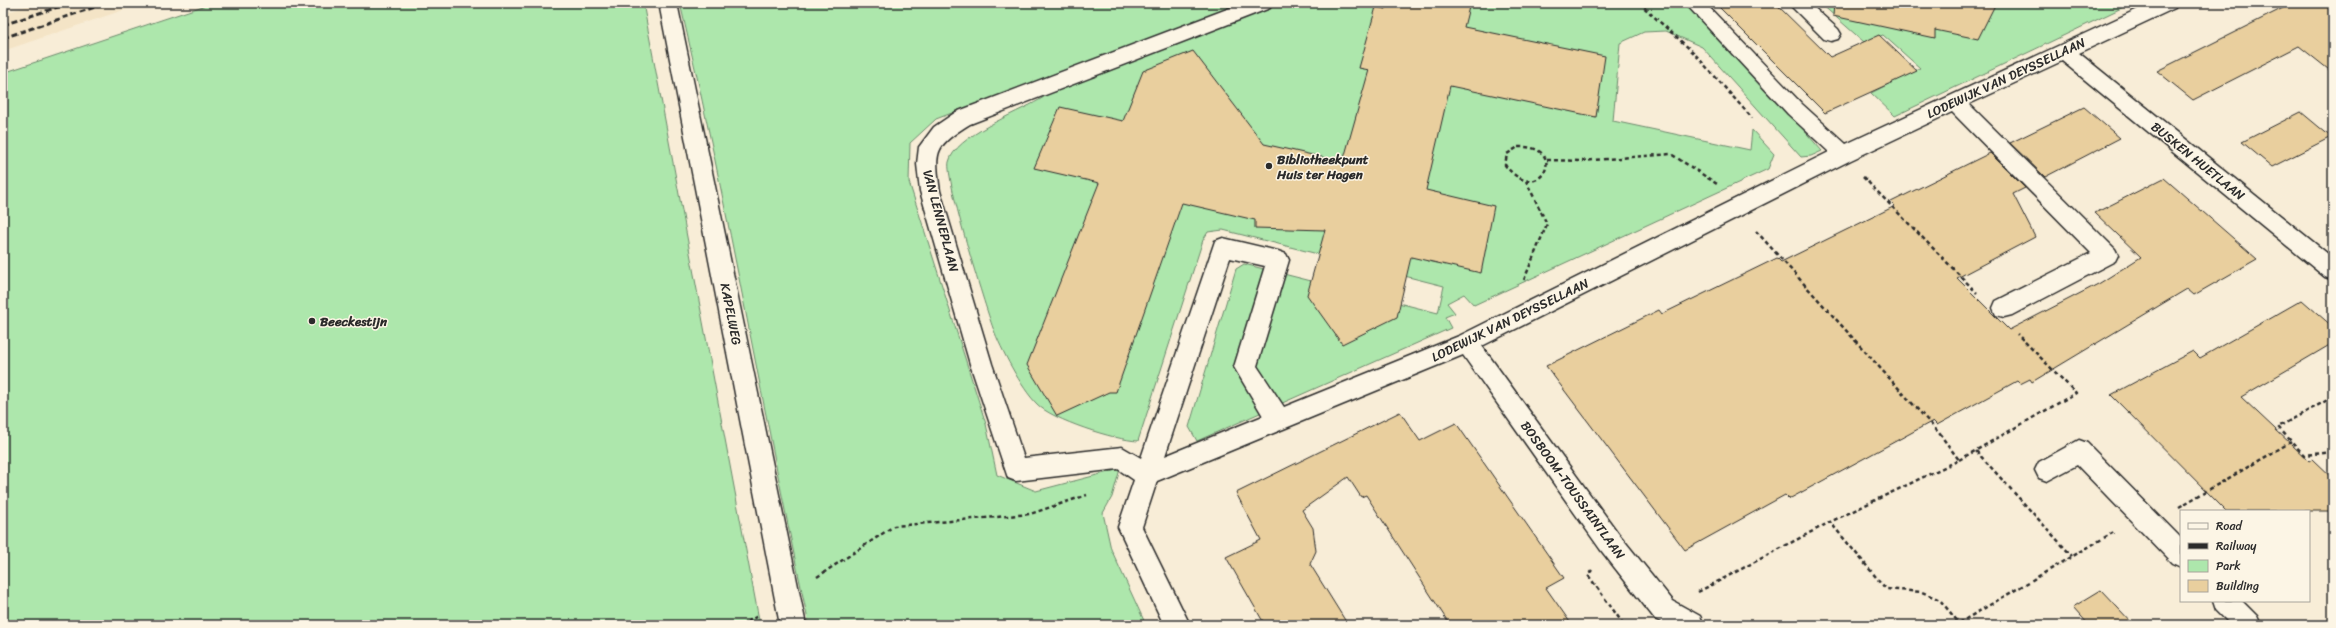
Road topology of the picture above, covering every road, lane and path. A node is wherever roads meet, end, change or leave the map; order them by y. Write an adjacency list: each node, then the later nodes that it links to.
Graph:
1 (668, 3): 31 (street, KAPELWEG)
2 (1263, 3): 25 (street, VAN LENNEPLAAN)
3 (1639, 3): 10 (path)
4 (1694, 3): 11 (street)
5 (1797, 3): 7 (street)
6 (2168, 3): 8 (street, LODEWIJK VAN DEYSSELLAAN)
7 (1831, 34)
8 (2063, 51): 9 (street, LODEWIJK VAN DEYSSELLAAN); 15 (street, BUSKEN HUETLAAN)
9 (1954, 102): 11 (street, LODEWIJK VAN DEYSSELLAAN); 16 (street)
10 (1752, 118)
11 (1844, 154): 14 (street, LODEWIJK VAN DEYSSELLAAN)
12 (1547, 160): 13 (path); 13 (path); 14 (path)
13 (1526, 181): 17 (path)
14 (1736, 209): 17 (street, LODEWIJK VAN DEYSSELLAAN); 28 (path)
15 (2333, 271)
16 (2004, 308)
17 (1516, 318): 18 (street, LODEWIJK VAN DEYSSELLAAN)
18 (1468, 343): 20 (street, LODEWIJK VAN DEYSSELLAAN); 33 (street, BOSBOOM-TOUSSAINTLAAN)
19 (2333, 397): 21 (path)
20 (1279, 420): 25 (street, LODEWIJK VAN DEYSSELLAAN); 25 (street)
21 (2291, 442): 23 (path); 27 (path)
22 (1976, 451): 30 (path)
23 (2333, 452)
24 (2047, 470): 27 (street)
25 (1145, 475): 37 (street)
26 (1095, 492): 31 (path)
27 (2147, 519): 29 (street); 30 (path)
28 (1830, 522): 33 (path); 34 (path)
29 (2180, 554)
30 (2072, 556): 34 (path)
31 (788, 601): 35 (path); 36 (street, KAPELWEG)
32 (2226, 602): 40 (street)
33 (1664, 610): 38 (street, BOSBOOM-TOUSSAINTLAAN)
34 (1959, 623): 39 (path)
35 (741, 625)
36 (793, 625)
37 (1177, 625)
38 (1691, 625)
39 (1954, 625)
40 (2248, 625)

